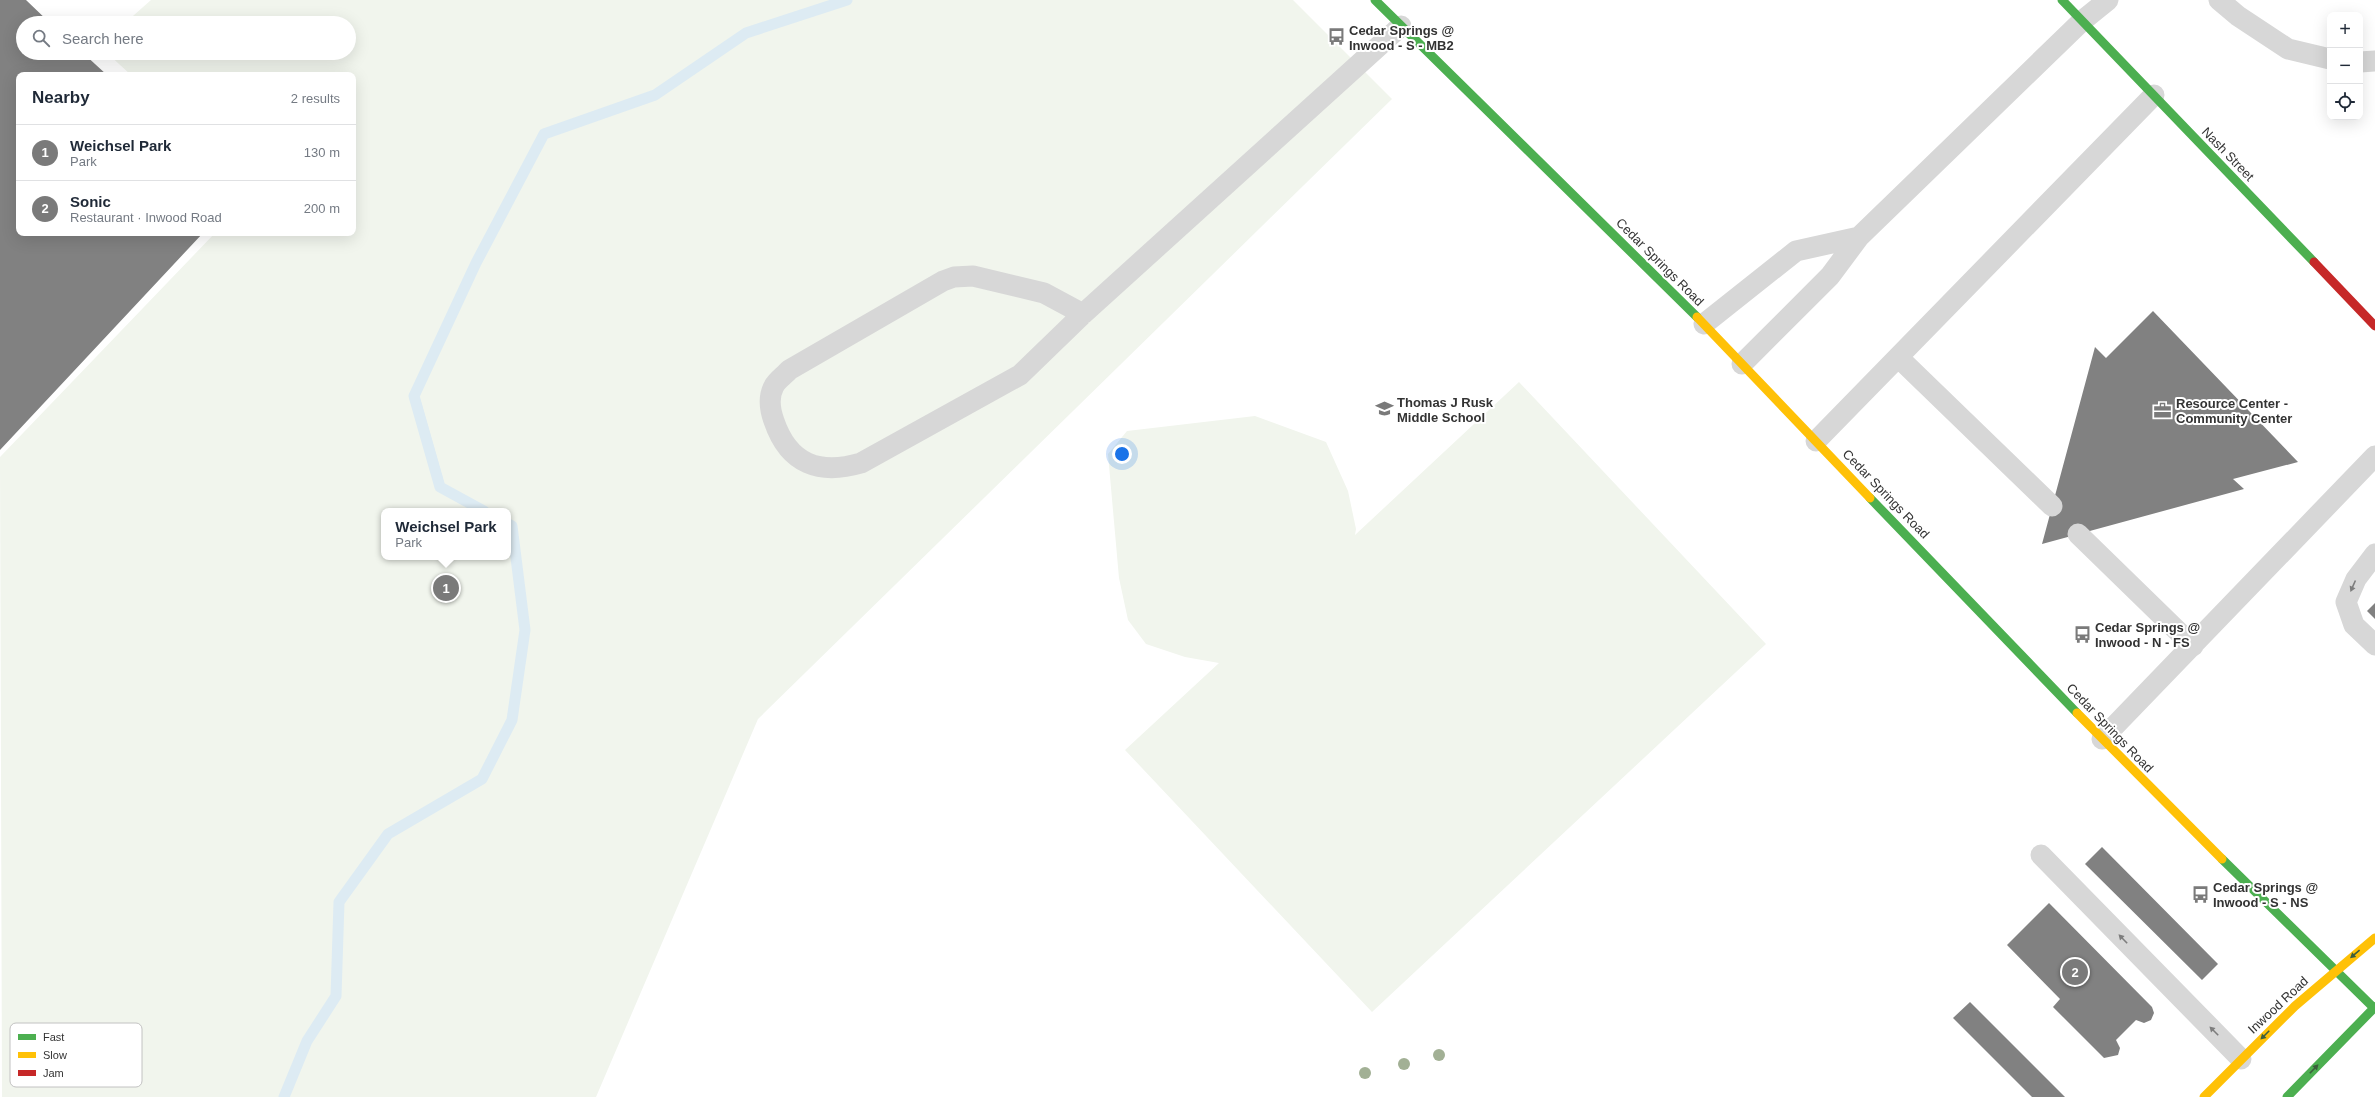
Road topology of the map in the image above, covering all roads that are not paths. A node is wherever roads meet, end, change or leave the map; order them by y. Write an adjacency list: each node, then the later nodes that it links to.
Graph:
1 (1375, 0): 6 (main road, Cedar Springs Road)
2 (2062, 0): 5 (main road, Nash Street)
3 (2108, 0): 5 (lane)
4 (2219, 0): 7 (lane)
5 (2082, 21): 10 (main road, Nash Street); 11 (lane)
6 (1401, 26): 12 (lane); 13 (main road, Cedar Springs Road)
7 (2327, 58)
8 (2375, 61): 9 (lane)
9 (2363, 62)
10 (2154, 95): 14 (main road, Nash Street); 15 (lane)
11 (1859, 236): 13 (lane); 16 (lane)
12 (1083, 314): 12 (lane)
13 (1704, 324): 16 (main road, Cedar Springs Road)
14 (2375, 326)
15 (1898, 357): 17 (lane); 19 (lane)
16 (1742, 364): 17 (main road, Cedar Springs Road)
17 (1816, 441): 24 (main road, Cedar Springs Road)
18 (2375, 456): 23 (lane)
19 (2052, 506)
20 (2078, 534): 23 (lane)
21 (2375, 554): 22 (lane, one-way to 22)
22 (2375, 645)
23 (2193, 646): 24 (lane)
24 (2102, 739): 27 (main road, Cedar Springs Road)
25 (2041, 855): 29 (lane, one-way to 25)
26 (2375, 938): 27 (main road, Inwood Road, one-way to 27)
27 (2336, 971): 28 (main road, Cedar Springs Road); 29 (main road, Inwood Road, one-way to 29)
28 (2375, 1008): 31 (main road, one-way to 28)
29 (2241, 1059): 30 (main road, Inwood Road)
30 (2204, 1097)
31 (2287, 1097)

